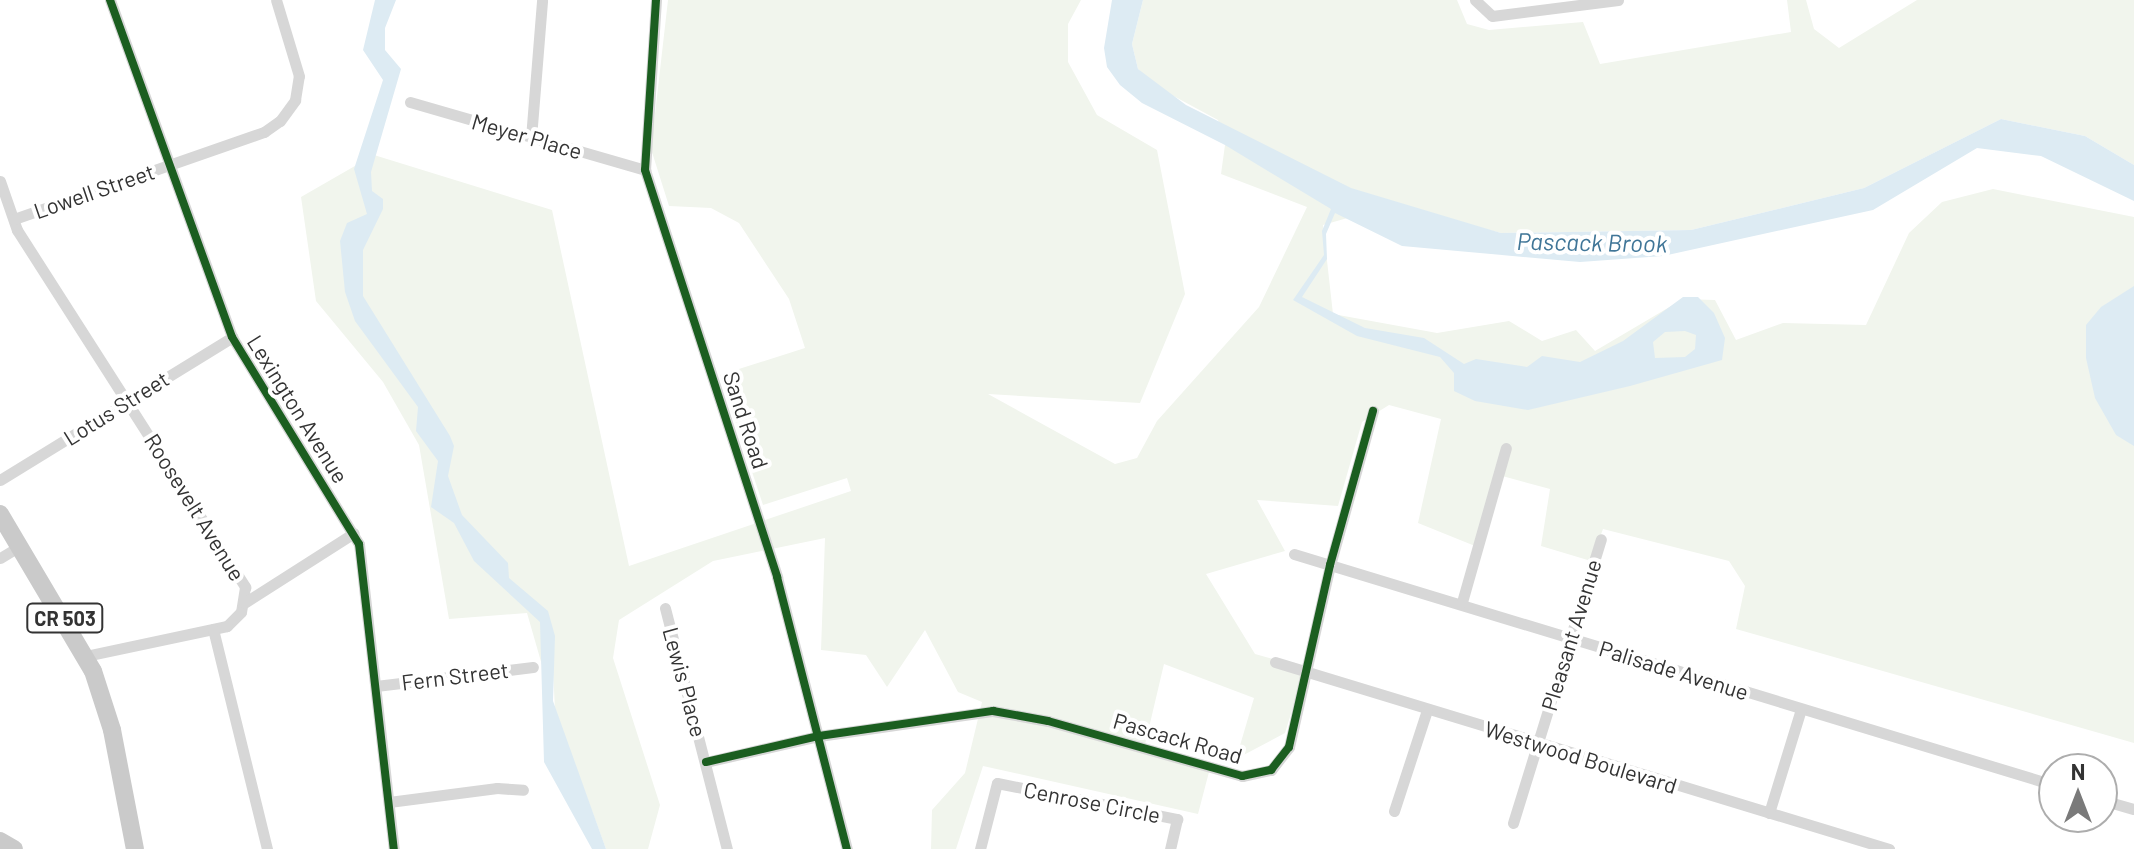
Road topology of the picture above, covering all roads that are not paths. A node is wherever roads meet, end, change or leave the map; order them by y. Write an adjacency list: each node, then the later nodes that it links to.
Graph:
1 (110, 0): 10 (street, Lexington Avenue)
2 (276, 0): 10 (street, Lowell Street)
3 (542, 0): 9 (street)
4 (656, 0): 11 (street, Sand Road)
5 (1475, 0): 7 (street)
6 (1618, 0): 7 (street)
7 (1586, 2)
8 (410, 102): 9 (street, Meyer Place)
9 (531, 138): 11 (street, Meyer Place)
10 (170, 164): 13 (street, Lowell Street); 14 (street, Lexington Avenue)
11 (645, 170): 38 (street, Sand Road)
12 (0, 181): 13 (street, Roosevelt Avenue)
13 (14, 219): 15 (street, Roosevelt Avenue)
14 (232, 337): 15 (street, Lotus Street); 20 (street, Lexington Avenue)
15 (128, 401): 18 (street, Lotus Street); 27 (street, Roosevelt Avenue)
16 (1373, 411): 25 (street, Pascack Road)
17 (1506, 448): 26 (street)
18 (0, 480)
19 (0, 514): 22 (main road, CR 503)
20 (354, 533): 27 (street); 35 (street, Lexington Avenue)
21 (1601, 539): 30 (street, Pleasant Avenue)
22 (20, 546): 24 (street); 31 (main road, CR 503)
23 (1294, 554): 25 (street, Palisade Avenue)
24 (0, 558)
25 (1330, 565): 26 (street, Palisade Avenue); 34 (street, Pascack Road)
26 (1462, 602): 30 (street, Palisade Avenue)
27 (244, 603): 29 (street, Roosevelt Avenue)
28 (665, 608): 40 (street, Lewis Place)
29 (213, 629): 31 (street); 51 (street)
30 (1567, 638): 36 (street, Palisade Avenue); 39 (street, Pleasant Avenue)
31 (86, 656): 50 (main road, CR 503)
32 (1275, 662): 34 (street, Westwood Boulevard)
33 (533, 667): 35 (street, Fern Street)
34 (1306, 671): 37 (street, Westwood Boulevard); 38 (street, Pascack Road)
35 (376, 686): 43 (street, Lexington Avenue)
36 (1801, 709): 41 (street, Palisade Avenue); 45 (street)
37 (1427, 710): 39 (street, Westwood Boulevard); 44 (street)
38 (819, 736): 40 (street, Pascack Road); 54 (street, Sand Road)
39 (1538, 744): 45 (street, Westwood Boulevard); 46 (street, Pleasant Avenue)
40 (706, 762): 53 (street, Lewis Place)
41 (2038, 780)
42 (523, 790): 43 (street)
43 (389, 802): 52 (street, Lexington Avenue)
44 (1394, 811)
45 (1769, 813): 48 (street, Westwood Boulevard)
46 (1513, 823)
47 (0, 841): 49 (main road)
48 (1870, 846): 57 (street, Westwood Boulevard)
49 (14, 849)
50 (135, 849)
51 (267, 849)
52 (394, 849)
53 (727, 849)
54 (847, 849)
55 (980, 849): 56 (street, Cenrose Circle)
56 (1170, 849)
57 (1889, 849)

